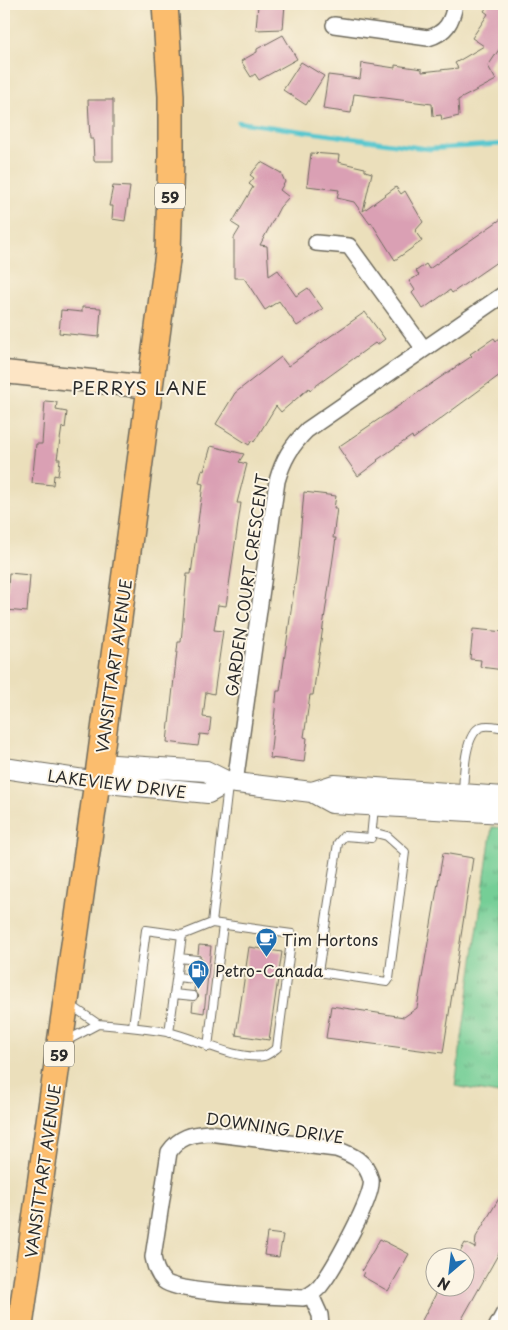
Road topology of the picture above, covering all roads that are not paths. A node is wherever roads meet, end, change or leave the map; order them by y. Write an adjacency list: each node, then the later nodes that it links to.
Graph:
1 (164, 4): 8 (main road, VANSITTART AVENUE / 59)
2 (455, 4): 3 (street)
3 (334, 25)
4 (316, 243): 6 (street)
5 (504, 294): 6 (street, GARDEN COURT CRESCENT)
6 (424, 349): 12 (street, GARDEN COURT CRESCENT)
7 (4, 372): 8 (main road)
8 (150, 387): 11 (main road, VANSITTART AVENUE / 59)
9 (504, 728): 15 (lane)
10 (4, 768): 11 (street, LAKEVIEW DRIVE)
11 (98, 773): 12 (street, LAKEVIEW DRIVE); 27 (main road, VANSITTART AVENUE / 59)
12 (232, 782): 13 (street); 18 (lane)
13 (375, 797): 15 (street); 17 (lane)
14 (504, 797): 15 (street)
15 (461, 802): 16 (street)
16 (504, 813)
17 (372, 832): 17 (lane)
18 (212, 923): 19 (lane); 20 (lane)
19 (223, 924): 32 (lane); 32 (lane)
20 (182, 935): 21 (lane); 29 (lane)
21 (179, 958): 22 (lane); 23 (lane)
22 (197, 960)
23 (177, 976): 24 (lane); 25 (lane)
24 (195, 979)
25 (174, 994): 26 (lane); 30 (lane)
26 (193, 996)
27 (66, 1002): 28 (lane); 31 (main road, VANSITTART AVENUE / 59)
28 (98, 1024): 29 (lane); 31 (lane)
29 (133, 1026): 30 (lane)
30 (169, 1033): 32 (lane)
31 (60, 1044): 35 (main road, VANSITTART AVENUE / 59)
32 (208, 1047)
33 (311, 1295): 33 (street, DOWNING DRIVE); 36 (street)
34 (504, 1313): 37 (street)
35 (20, 1326)
36 (322, 1326)
37 (497, 1326)

